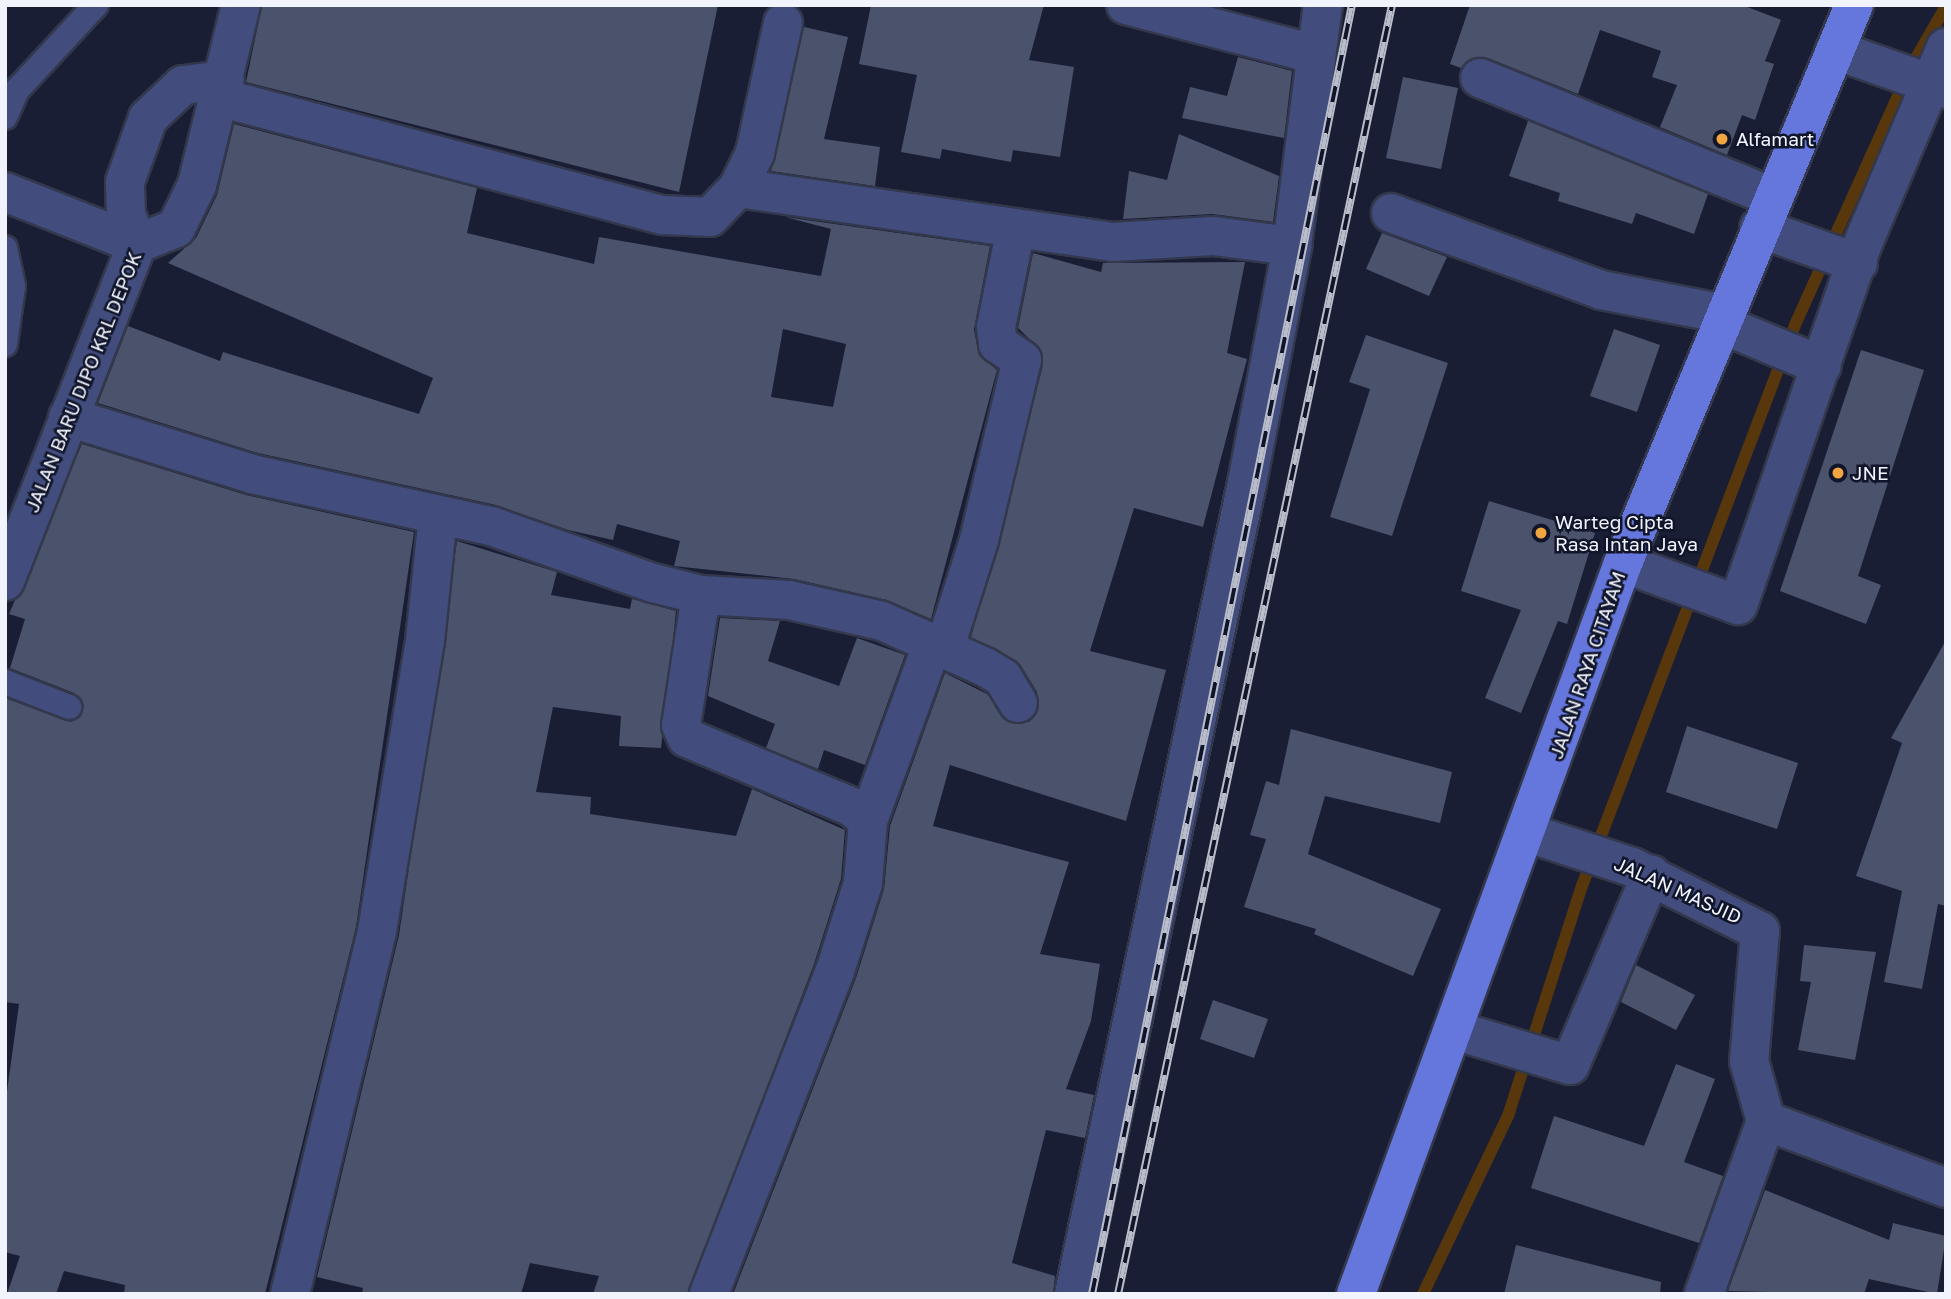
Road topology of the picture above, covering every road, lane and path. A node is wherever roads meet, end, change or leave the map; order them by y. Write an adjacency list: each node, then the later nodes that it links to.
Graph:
1 (96, 5): 13 (lane)
2 (242, 5): 12 (street, JALAN BARU DIPO KRL DEPOK)
3 (1126, 5): 8 (street)
4 (1323, 5): 8 (street)
5 (1854, 5): 9 (main road, JALAN RAYA CITAYAM)
6 (783, 23): 14 (street)
7 (1946, 47): 11 (street)
8 (1314, 54): 20 (street)
9 (1847, 55): 11 (street); 17 (main road, JALAN RAYA CITAYAM)
10 (1480, 78): 17 (street)
11 (1931, 84): 22 (street)
12 (223, 89): 14 (street); 19 (street, JALAN BARU DIPO KRL DEPOK); 19 (street)
13 (5, 117)
14 (738, 188): 18 (street)
15 (5, 192): 19 (street)
16 (1391, 213): 23 (street)
17 (1772, 221): 22 (street); 23 (main road, JALAN RAYA CITAYAM)
18 (1016, 228): 20 (street); 31 (street)
19 (137, 244): 26 (street, JALAN BARU DIPO KRL DEPOK)
20 (1292, 246): 43 (street)
21 (5, 248): 24 (lane)
22 (1849, 260): 25 (street)
23 (1731, 324): 25 (street); 28 (main road, JALAN RAYA CITAYAM)
24 (5, 344)
25 (1811, 362): 28 (street)
26 (68, 417): 27 (street); 29 (street, JALAN BARU DIPO KRL DEPOK)
27 (438, 515): 30 (street); 41 (street)
28 (1640, 569): 36 (main road, JALAN RAYA CITAYAM)
29 (5, 581)
30 (701, 595): 31 (street); 35 (street)
31 (938, 647): 33 (street); 35 (street)
32 (5, 682): 34 (lane)
33 (1018, 703)
34 (69, 707)
35 (868, 821): 42 (street)
36 (1528, 833): 37 (street, JALAN MASJID); 38 (main road, JALAN RAYA CITAYAM)
37 (1641, 871): 38 (street); 39 (street, JALAN MASJID)
38 (1464, 1033): 44 (main road, JALAN RAYA CITAYAM)
39 (1766, 1121): 40 (street); 45 (street)
40 (1946, 1188)
41 (290, 1294)
42 (709, 1294)
43 (1074, 1294)
44 (1356, 1294)
45 (1704, 1294)

